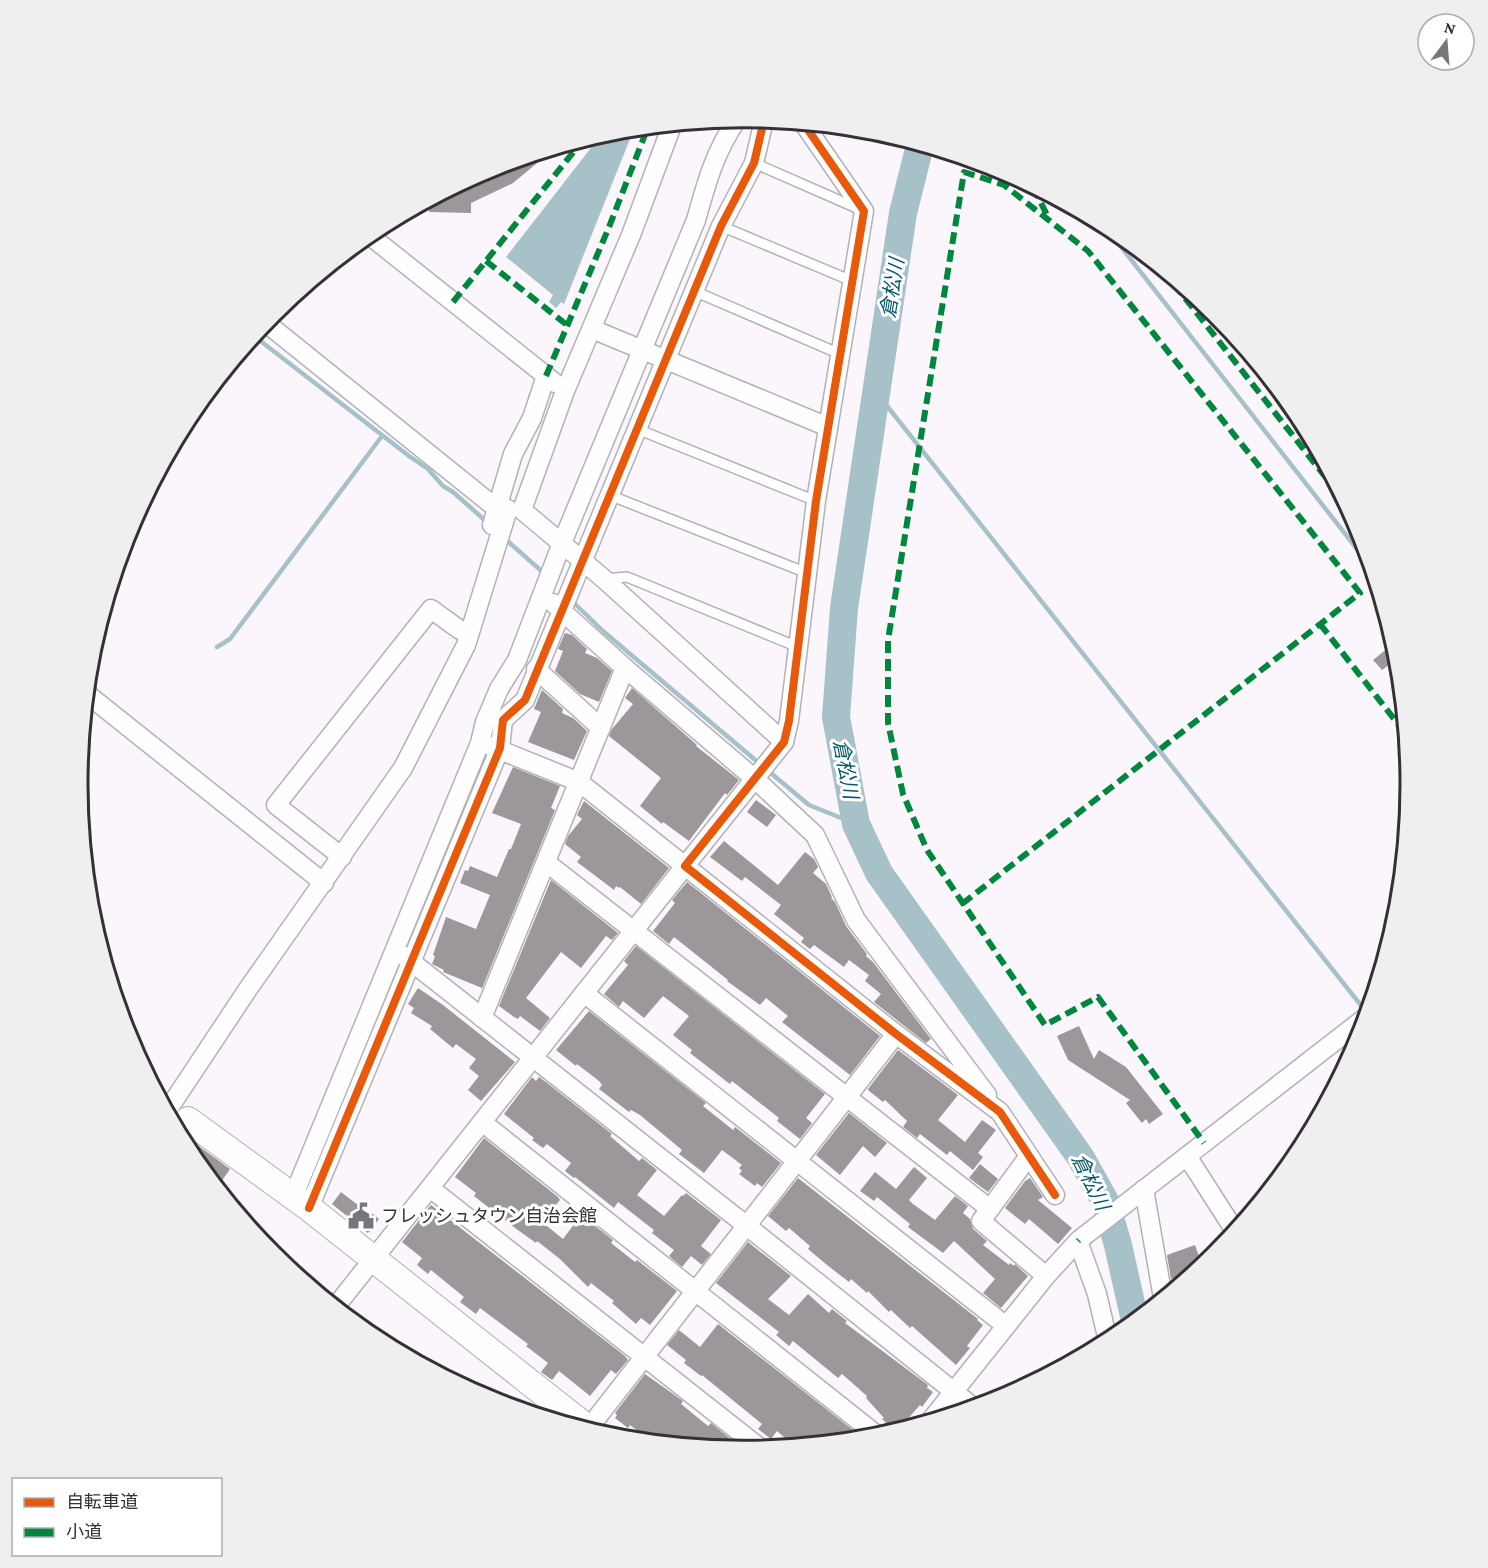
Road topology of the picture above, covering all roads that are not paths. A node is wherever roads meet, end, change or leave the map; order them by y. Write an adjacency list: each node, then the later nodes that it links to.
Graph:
1 (731, 129): 13 (street)
2 (762, 129): 5 (street)
3 (810, 132): 6 (street)
4 (669, 133): 12 (street)
5 (754, 163): 6 (lane); 7 (street)
6 (864, 211): 9 (street)
7 (721, 226): 9 (lane); 10 (street)
8 (377, 241): 16 (street)
9 (852, 281): 14 (street)
10 (694, 291): 14 (lane); 15 (street)
11 (273, 328): 22 (street)
12 (592, 329): 13 (street); 17 (street)
13 (642, 350): 15 (street); 23 (street)
14 (840, 354): 18 (street)
15 (665, 360): 18 (street); 19 (street)
16 (546, 375): 17 (street); 22 (street)
17 (565, 391): 22 (street)
18 (828, 427): 21 (street)
19 (637, 429): 20 (street); 21 (lane)
20 (609, 495): 24 (street); 25 (lane)
21 (816, 501): 25 (street)
22 (509, 509): 23 (street); 29 (street); 42 (street)
23 (562, 543): 24 (street); 27 (street)
24 (581, 561): 26 (street); 28 (street)
25 (807, 573): 30 (street)
26 (604, 579): 30 (lane); 37 (street)
27 (542, 594): 28 (street); 33 (street)
28 (561, 610): 31 (street); 32 (street)
29 (460, 630): 42 (street); 42 (street)
30 (798, 647): 37 (street)
31 (625, 668): 36 (street); 40 (street)
32 (536, 669): 35 (street); 36 (street)
33 (499, 689): 35 (street); 38 (street)
34 (94, 699): 45 (street)
35 (525, 700): 39 (street)
36 (601, 728): 41 (street)
37 (784, 742): 40 (street)
38 (480, 743): 39 (street); 47 (street)
39 (500, 748): 41 (street); 48 (street)
40 (755, 779): 44 (street); 56 (street)
41 (579, 782): 43 (street); 44 (street)
42 (337, 854): 45 (street)
43 (547, 863): 46 (street); 50 (street)
44 (685, 866): 46 (street); 52 (street)
45 (324, 883): 55 (street)
46 (634, 930): 49 (street); 54 (street)
47 (395, 950): 48 (street); 65 (street)
48 (412, 963): 50 (street); 65 (street)
49 (584, 993): 53 (street); 61 (street)
50 (482, 1018): 53 (street)
51 (1353, 1027): 60 (street)
52 (896, 1034): 54 (street); 56 (street)
53 (533, 1058): 58 (street); 68 (street)
54 (846, 1098): 61 (street); 66 (street)
55 (175, 1111)
56 (1000, 1113): 59 (street)
57 (182, 1121): 65 (street)
58 (482, 1122): 62 (street); 73 (street)
59 (1029, 1156): 64 (street); 66 (street)
60 (1187, 1156): 63 (street); 67 (street)
61 (797, 1161): 68 (street); 75 (street)
62 (430, 1188): 70 (street); 77 (street)
63 (1144, 1190): 69 (street); 72 (street)
64 (1055, 1195)
65 (301, 1202): 70 (street)
66 (990, 1209): 71 (street)
67 (1230, 1224)
68 (747, 1226): 73 (street); 78 (street)
69 (1079, 1240)
70 (374, 1260): 74 (street); 81 (street)
71 (1046, 1276): 75 (street); 76 (street)
72 (1161, 1289)
73 (696, 1291): 77 (street); 83 (street)
74 (341, 1300)
75 (1006, 1326): 78 (street)
76 (1106, 1331)
77 (645, 1357): 82 (street); 84 (street)
78 (954, 1392): 79 (street); 80 (street)
79 (965, 1401)
80 (940, 1410)
81 (574, 1417)
82 (595, 1422)
83 (868, 1428)
84 (750, 1440)

